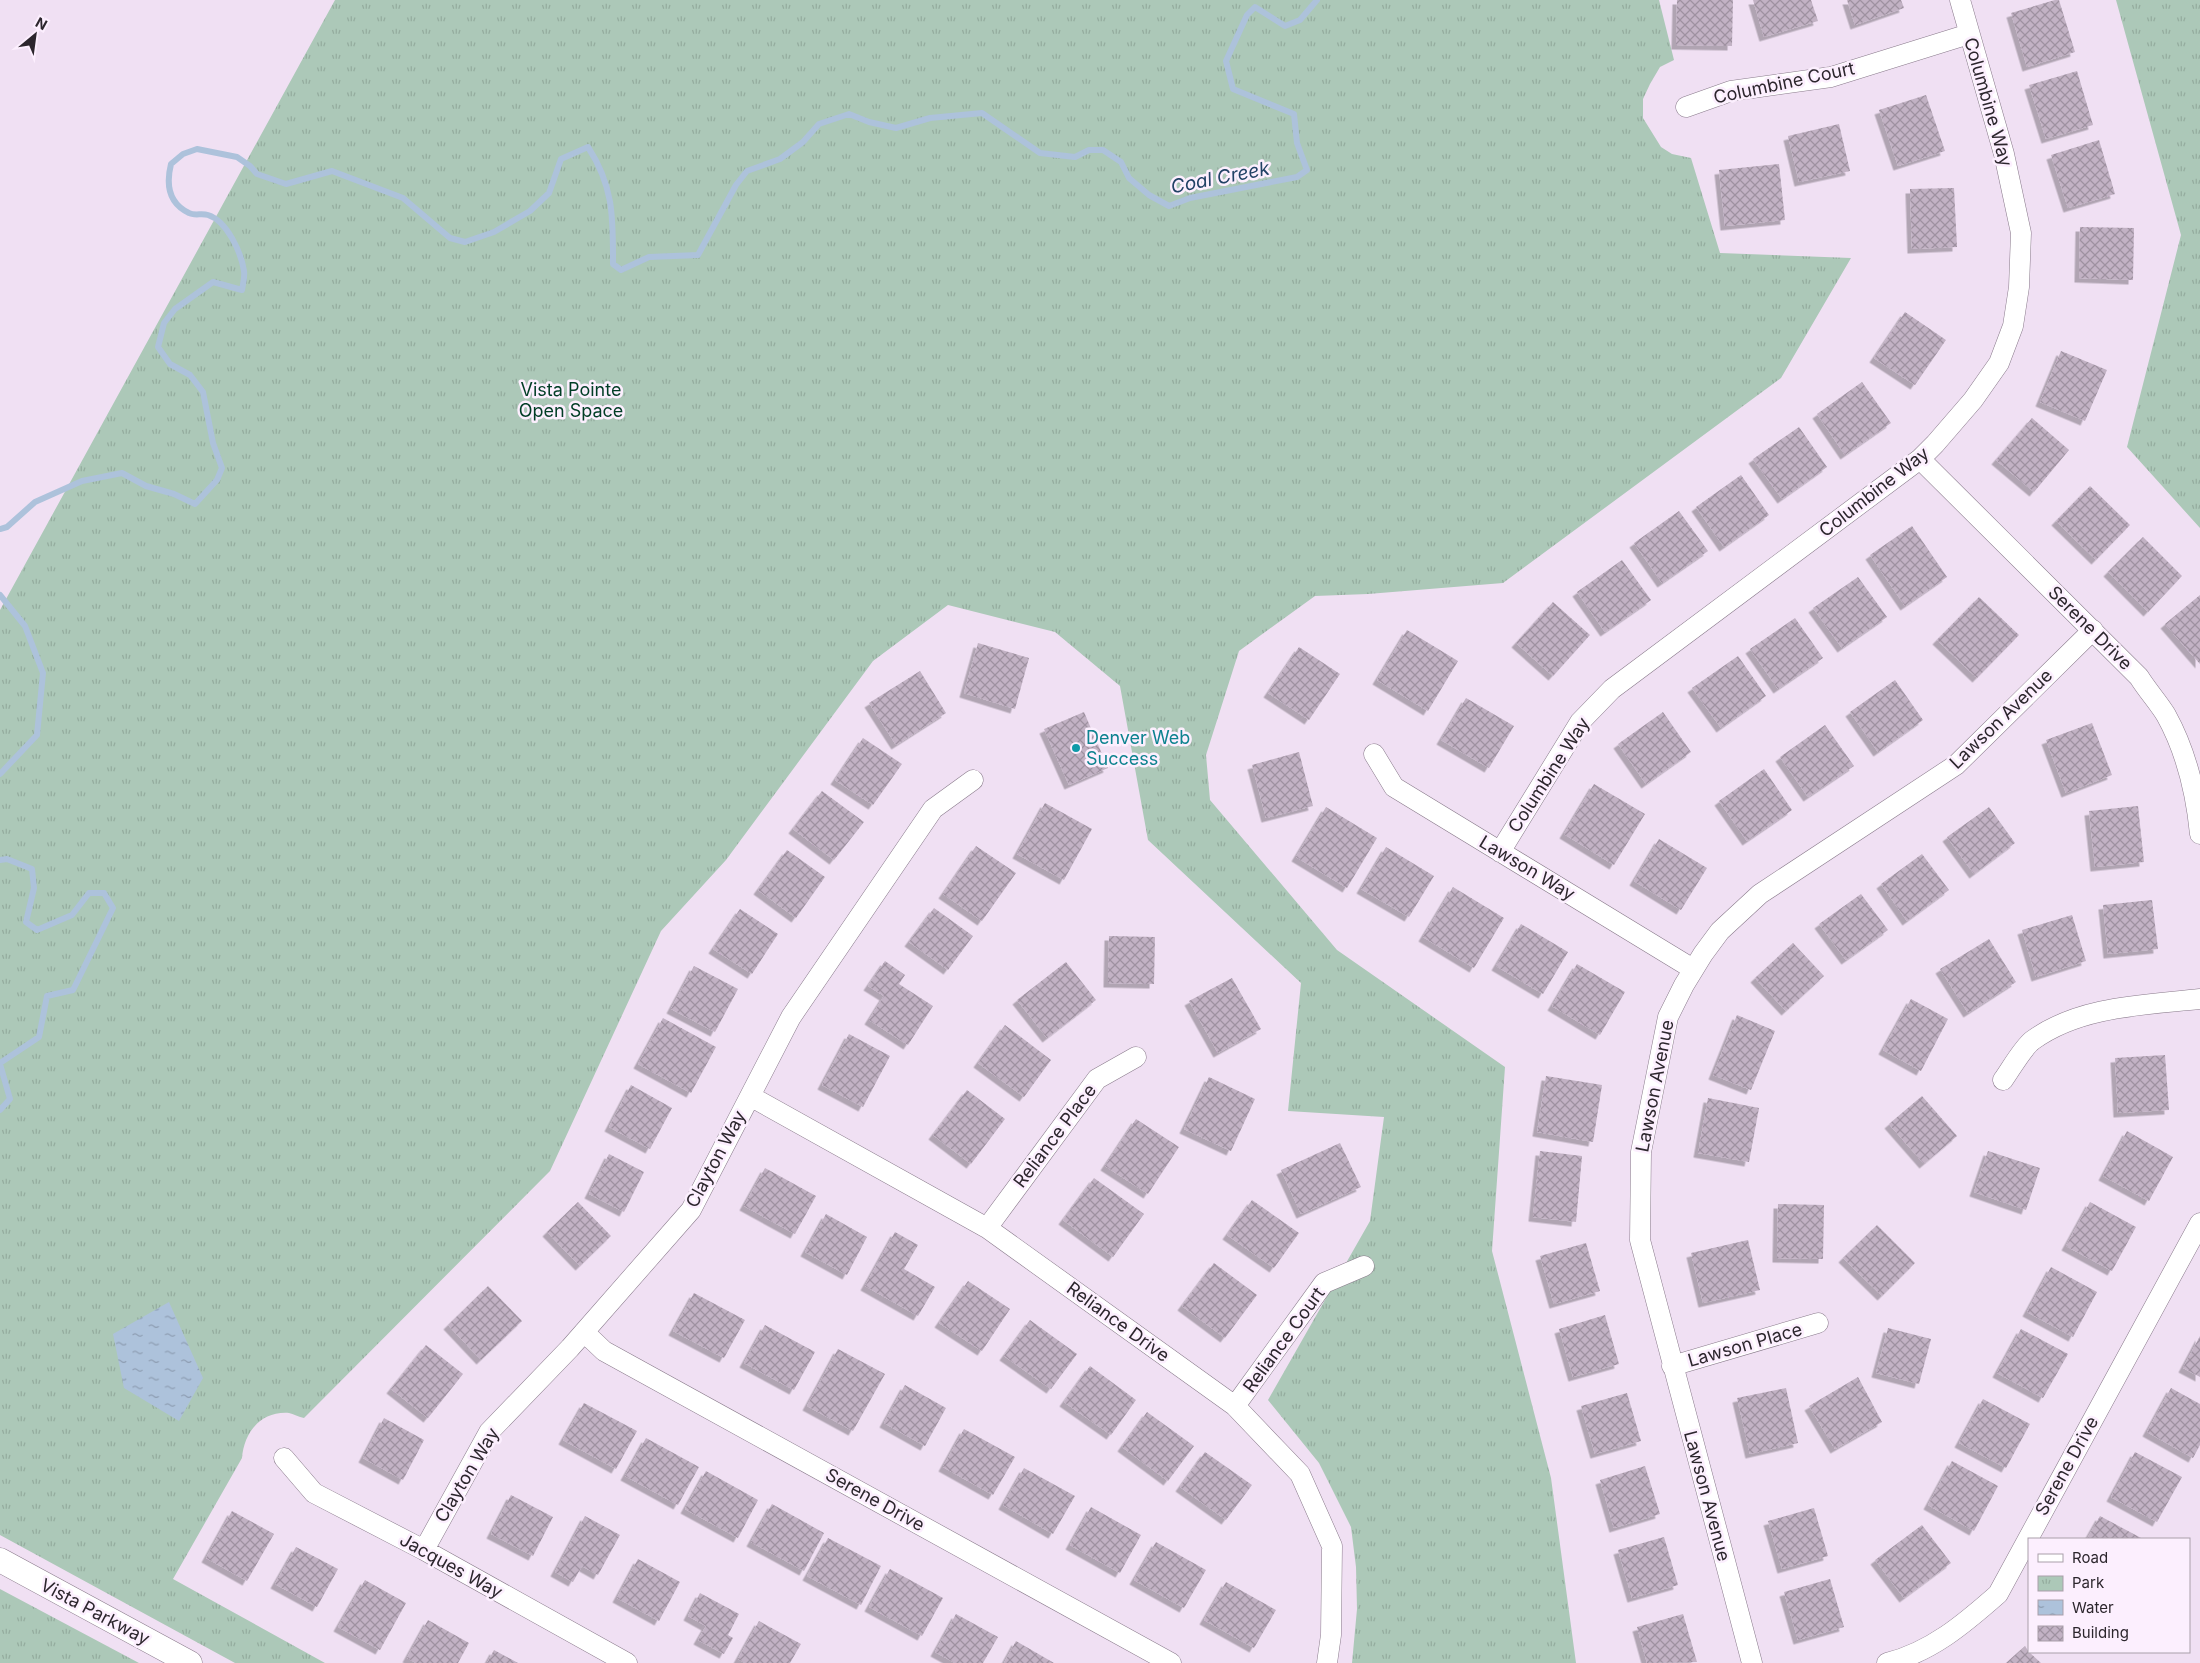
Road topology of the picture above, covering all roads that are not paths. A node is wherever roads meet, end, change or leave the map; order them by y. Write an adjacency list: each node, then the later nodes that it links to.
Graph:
1 (1960, 0): 2 (street, Columbine Way)
2 (1969, 34): 3 (street, Columbine Court); 4 (street, Columbine Way)
3 (1686, 107)
4 (1920, 459): 5 (street, Serene Drive); 9 (street, Columbine Way)
5 (2093, 630): 8 (street, Serene Drive); 10 (street, Lawson Avenue)
6 (1374, 754): 9 (street, Lawson Way)
7 (974, 780): 14 (street, Clayton Way)
8 (2200, 834)
9 (1500, 852): 10 (street, Lawson Way)
10 (1693, 969): 20 (street, Lawson Avenue)
11 (2200, 999): 13 (street)
12 (1136, 1057): 16 (street, Reliance Place)
13 (2003, 1080)
14 (750, 1096): 16 (street, Reliance Drive); 19 (street, Clayton Way)
15 (2200, 1222): 23 (street, Serene Drive)
16 (987, 1228): 21 (street, Reliance Drive)
17 (1364, 1266): 21 (street, Reliance Court)
18 (1818, 1324): 20 (street, Lawson Place)
19 (584, 1332): 25 (street, Clayton Way); 29 (street, Serene Drive)
20 (1672, 1366): 31 (street, Lawson Avenue)
21 (1235, 1406): 30 (street, Reliance Drive)
22 (284, 1458): 25 (street, Jacques Way)
23 (2028, 1538)
24 (2028, 1539): 32 (street, Serene Drive)
25 (424, 1550): 28 (street, Jacques Way)
26 (0, 1560): 27 (street, Vista Parkway)
27 (190, 1663)
28 (627, 1663)
29 (1171, 1663)
30 (1327, 1663)
31 (1752, 1663)
32 (1887, 1663)

